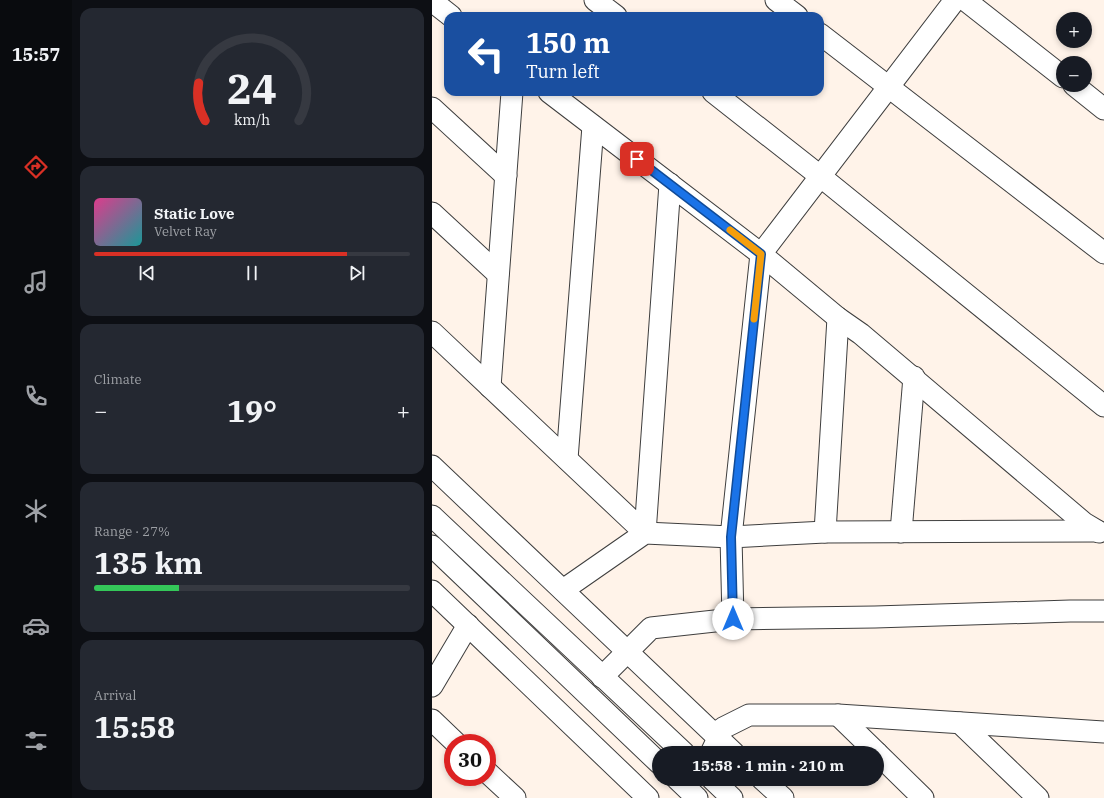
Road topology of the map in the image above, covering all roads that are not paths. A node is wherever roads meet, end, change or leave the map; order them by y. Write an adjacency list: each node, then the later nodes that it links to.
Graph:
1 (595, 0): 5 (street)
2 (776, 0): 6 (street)
3 (955, 0): 9 (street)
4 (965, 0): 8 (street)
5 (611, 12)
6 (792, 12)
7 (824, 37): 9 (street)
8 (1056, 72)
9 (888, 87): 18 (street); 21 (street)
10 (1083, 92): 15 (street)
11 (512, 96): 17 (street)
12 (554, 96): 16 (street)
13 (718, 96): 18 (street)
14 (432, 108): 17 (street)
15 (1104, 109)
16 (593, 126): 19 (street); 29 (street)
17 (506, 176): 23 (street)
18 (820, 176): 22 (street); 28 (street)
19 (670, 184): 22 (street); 34 (street)
20 (432, 213): 23 (street)
21 (1104, 253)
22 (761, 254): 24 (street); 36 (street)
23 (498, 274): 27 (street)
24 (838, 318): 26 (street); 32 (street)
25 (432, 332): 27 (street)
26 (914, 377): 33 (street); 35 (street)
27 (490, 387): 29 (street)
28 (1104, 406)
29 (567, 459): 34 (street)
30 (432, 466): 38 (street)
31 (432, 516): 44 (street)
32 (825, 532): 33 (street); 36 (street)
33 (901, 532): 35 (street)
34 (645, 533): 36 (street); 38 (street)
35 (1100, 534)
36 (731, 537): 41 (street)
37 (432, 546): 54 (street)
38 (563, 590): 43 (street)
39 (432, 591): 42 (street)
40 (1104, 611): 41 (street)
41 (733, 619): 43 (street)
42 (468, 625): 45 (street); 61 (street)
43 (627, 652): 44 (street); 52 (street)
44 (602, 677): 51 (street)
45 (432, 686)
46 (838, 715): 48 (street); 52 (street); 53 (street)
47 (432, 720): 50 (street)
48 (960, 723): 49 (street); 66 (street)
49 (1104, 732)
50 (447, 734)
51 (676, 746)
52 (714, 746)
53 (870, 746)
54 (652, 756)
55 (884, 760): 65 (street)
56 (496, 780): 60 (street)
57 (684, 786): 62 (street)
58 (719, 786): 63 (street)
59 (770, 786): 64 (street)
60 (515, 798)
61 (648, 798)
62 (697, 798)
63 (732, 798)
64 (783, 798)
65 (923, 798)
66 (1038, 798)

